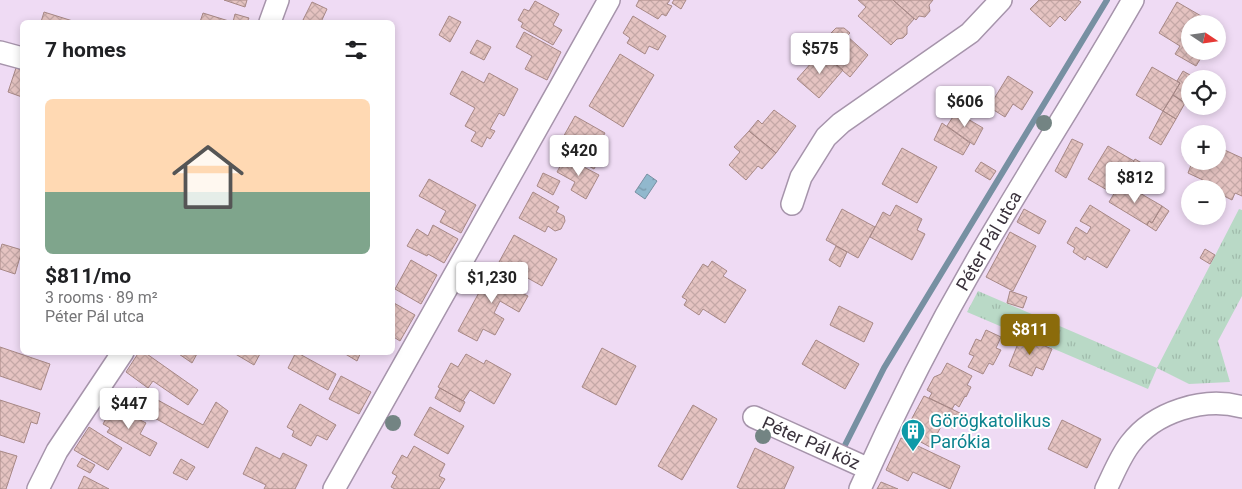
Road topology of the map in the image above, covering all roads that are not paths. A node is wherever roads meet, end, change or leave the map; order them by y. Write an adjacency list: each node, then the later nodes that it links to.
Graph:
1 (278, 0): 5 (street)
2 (609, 0): 14 (street)
3 (1001, 0): 8 (street)
4 (1133, 0): 12 (street, Péter Pál utca)
5 (271, 20)
6 (0, 52): 7 (street)
7 (20, 57)
8 (792, 204)
9 (121, 355): 13 (street)
10 (1242, 407): 16 (street)
11 (754, 417): 12 (street, Péter Pál köz)
12 (869, 469): 15 (street, Péter Pál utca)
13 (38, 489)
14 (334, 489)
15 (860, 489)
16 (1106, 489)

